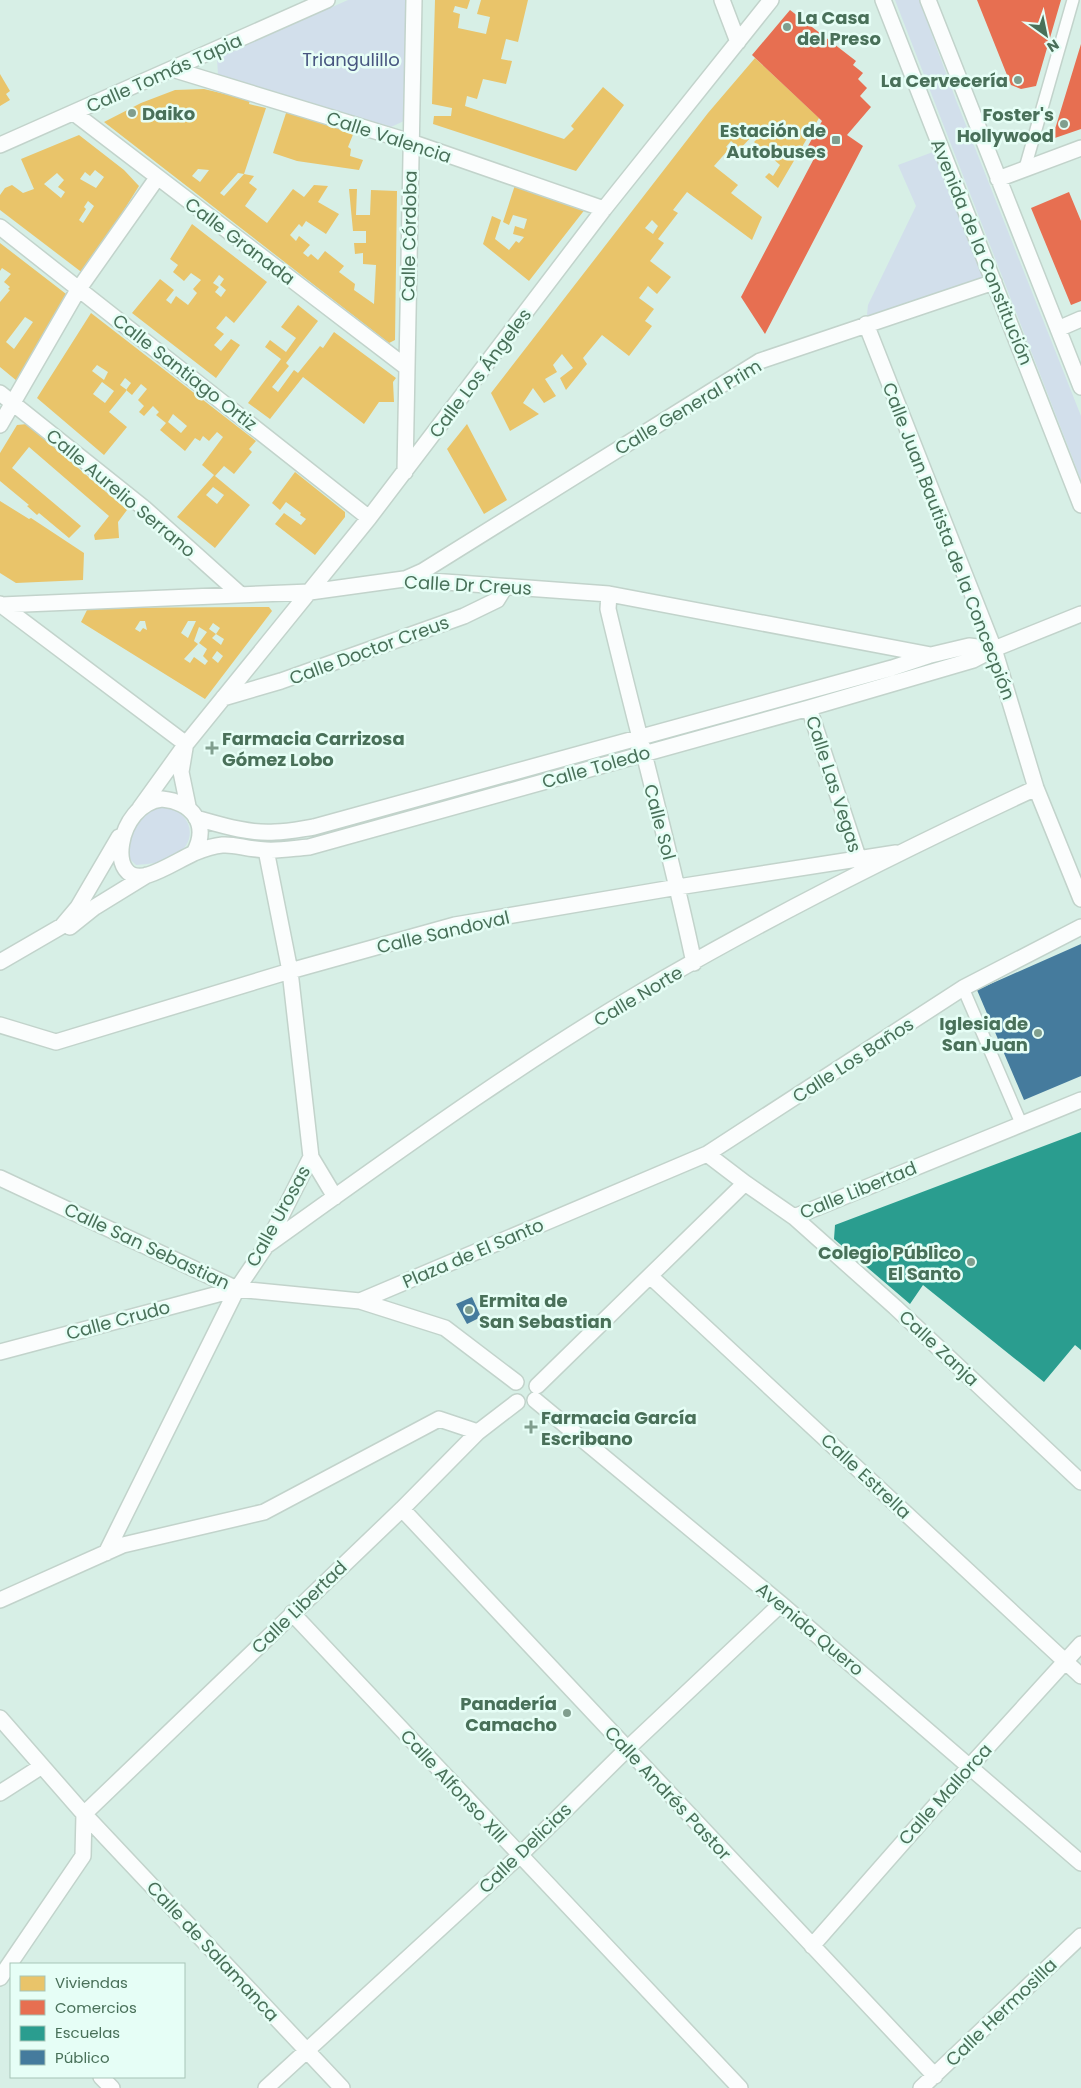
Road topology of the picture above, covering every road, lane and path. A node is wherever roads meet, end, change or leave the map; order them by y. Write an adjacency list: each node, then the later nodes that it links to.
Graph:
1 (327, 0): 9 (street, Calle Tomás Tapia)
2 (414, 0): 11 (street, Calle Córdoba)
3 (722, 0): 8 (street)
4 (771, 0): 8 (street, Calle Los Ángeles)
5 (883, 0): 19 (street, Avenida de la Constitución)
6 (928, 0): 16 (street)
7 (1073, 0): 14 (street)
8 (738, 42): 17 (street, Calle Los Ángeles)
9 (172, 69): 10 (street, Calle Tomás Tapia); 11 (street, Calle Valencia)
10 (74, 113): 12 (street, Calle Tomás Tapia); 15 (street, Calle Granada)
11 (410, 142): 17 (street, Calle Valencia); 24 (street, Calle Córdoba)
12 (0, 145)
13 (1081, 148): 14 (street)
14 (1025, 168): 16 (street)
15 (157, 178): 20 (street); 24 (street, Calle Granada)
16 (998, 179): 23 (street)
17 (604, 209): 29 (street, Calle Los Ángeles)
18 (0, 227): 20 (street, Calle Santiago Ortiz)
19 (994, 282): 22 (street, Calle General Prim); 30 (street, Avenida de la Constitución)
20 (78, 290): 27 (street); 31 (street, Calle Santiago Ortiz)
21 (1081, 319): 23 (street)
22 (866, 324): 32 (street, Calle General Prim); 39 (street, Calle Juan Bautista de la Concecpión)
23 (1058, 329): 25 (street)
24 (406, 367): 29 (street, Calle Córdoba)
25 (1081, 387)
26 (0, 392): 27 (street, Calle Aurelio Serrano)
27 (13, 403): 28 (street); 36 (street, Calle Aurelio Serrano)
28 (0, 425)
29 (405, 472): 31 (street, Calle Los Ángeles)
30 (1081, 505)
31 (369, 518): 34 (street, Calle Los Ángeles)
32 (404, 580): 33 (street, Calle Dr Creus); 34 (street, Calle Dr Creus)
33 (505, 587): 35 (street, Calle Dr Creus); 41 (street, Calle Doctor Creus)
34 (310, 592): 36 (street, Calle Dr Creus); 41 (street, Calle Los Ángeles)
35 (609, 594): 40 (street, Calle Dr Creus); 43 (street, Calle Sol)
36 (241, 595): 37 (street, Calle Dr Creus)
37 (0, 605): 44 (street)
38 (1081, 614): 39 (street, Calle Toledo)
39 (994, 649): 40 (street, Calle Toledo); 42 (street, Calle Toledo); 46 (street, Calle Juan Bautista de la Concecpión)
40 (932, 655): 43 (street, Calle Toledo)
41 (223, 698): 44 (street, Calle Los Ángeles)
42 (809, 708): 45 (street, Calle Toledo); 53 (street, Calle Las Vegas)
43 (639, 737): 45 (street, Calle Sol); 48 (street, Calle Toledo)
44 (186, 744): 47 (street, Calle Los Ángeles); 48 (street, Calle Los Ángeles)
45 (642, 754): 50 (street, Calle Toledo); 55 (street, Calle Sol)
46 (1036, 788): 52 (street, Calle Norte); 56 (street, Calle Juan Bautista de la Concecpión)
47 (140, 808): 48 (street); 49 (street)
48 (192, 812): 51 (street)
49 (129, 821): 54 (street); 58 (street)
50 (266, 850): 51 (street, Calle Toledo); 60 (street, Calle Urosas)
51 (194, 853): 54 (street)
52 (896, 854): 53 (street, Calle Sandoval); 59 (street, Calle Norte)
53 (859, 860): 55 (street, Calle Sandoval)
54 (147, 876): 61 (street)
55 (678, 887): 59 (street, Calle Sol); 60 (street, Calle Sandoval)
56 (1081, 899)
57 (1081, 927): 62 (street, Calle Los Baños)
58 (0, 962)
59 (694, 963): 70 (street, Calle Norte)
60 (290, 971): 63 (street, Calle Sandoval); 67 (street, Calle Urosas)
61 (0, 973)
62 (963, 988): 65 (street); 66 (street, Calle Los Baños)
63 (0, 1025)
64 (1081, 1100): 65 (street, Calle Libertad)
65 (1021, 1123): 71 (street, Calle Libertad)
66 (707, 1154): 69 (street); 75 (street, Plaza de El Santo)
67 (310, 1157): 70 (street); 72 (street, Calle Urosas)
68 (0, 1178): 74 (street, Calle San Sebastian)
69 (745, 1183): 71 (street, Calle Libertad); 73 (street)
70 (334, 1197): 72 (street, Calle Norte)
71 (794, 1217): 81 (street, Calle Zanja)
72 (266, 1246): 74 (street, Calle Urosas)
73 (650, 1276): 78 (street); 88 (street, Calle Estrella)
74 (237, 1289): 75 (street, Calle San Sebastian); 76 (street, Calle Crudo); 83 (street, Calle Urosas)
75 (360, 1301): 77 (street, Plaza de El Santo)
76 (0, 1352)
77 (516, 1382): 78 (street); 79 (street)
78 (536, 1393): 79 (street); 85 (street, Avenida Quero)
79 (516, 1402): 80 (street, Calle Libertad)
80 (478, 1432): 82 (street, Calle Libertad); 83 (street)
81 (1081, 1482)
82 (402, 1509): 86 (street, Calle Libertad); 91 (street, Calle Andrés Pastor)
83 (106, 1553): 84 (street)
84 (0, 1600)
85 (781, 1604): 91 (street, Calle Delicias); 92 (street, Avenida Quero)
86 (292, 1613): 95 (street, Calle Libertad); 96 (street, Calle Alfonso XIII)
87 (1081, 1644): 88 (street, Calle Mallorca)
88 (1066, 1662): 89 (street, Calle Estrella); 92 (street, Calle Mallorca)
89 (1081, 1676)
90 (0, 1718): 93 (street, Calle de Salamanca)
91 (627, 1749): 96 (street, Calle Delicias); 99 (street, Calle Andrés Pastor)
92 (970, 1765): 97 (street, Avenida Quero); 99 (street, Calle Mallorca)
93 (42, 1766): 94 (street); 95 (street, Calle de Salamanca)
94 (0, 1793)
95 (84, 1814): 100 (street); 101 (street, Calle de Salamanca)
96 (519, 1856): 101 (street, Calle Delicias); 107 (street, Calle Alfonso XIII)
97 (1081, 1863)
98 (1081, 1936): 102 (street, Calle Hermosilla)
99 (812, 1946): 102 (street, Calle Andrés Pastor)
100 (15, 1963)
101 (307, 2050): 105 (street, Calle Delicias); 106 (street, Calle de Salamanca)
102 (935, 2076): 108 (street, Calle Hermosilla)
103 (102, 2078): 104 (street)
104 (112, 2088)
105 (266, 2088)
106 (342, 2088)
107 (740, 2088)
108 (921, 2088)

